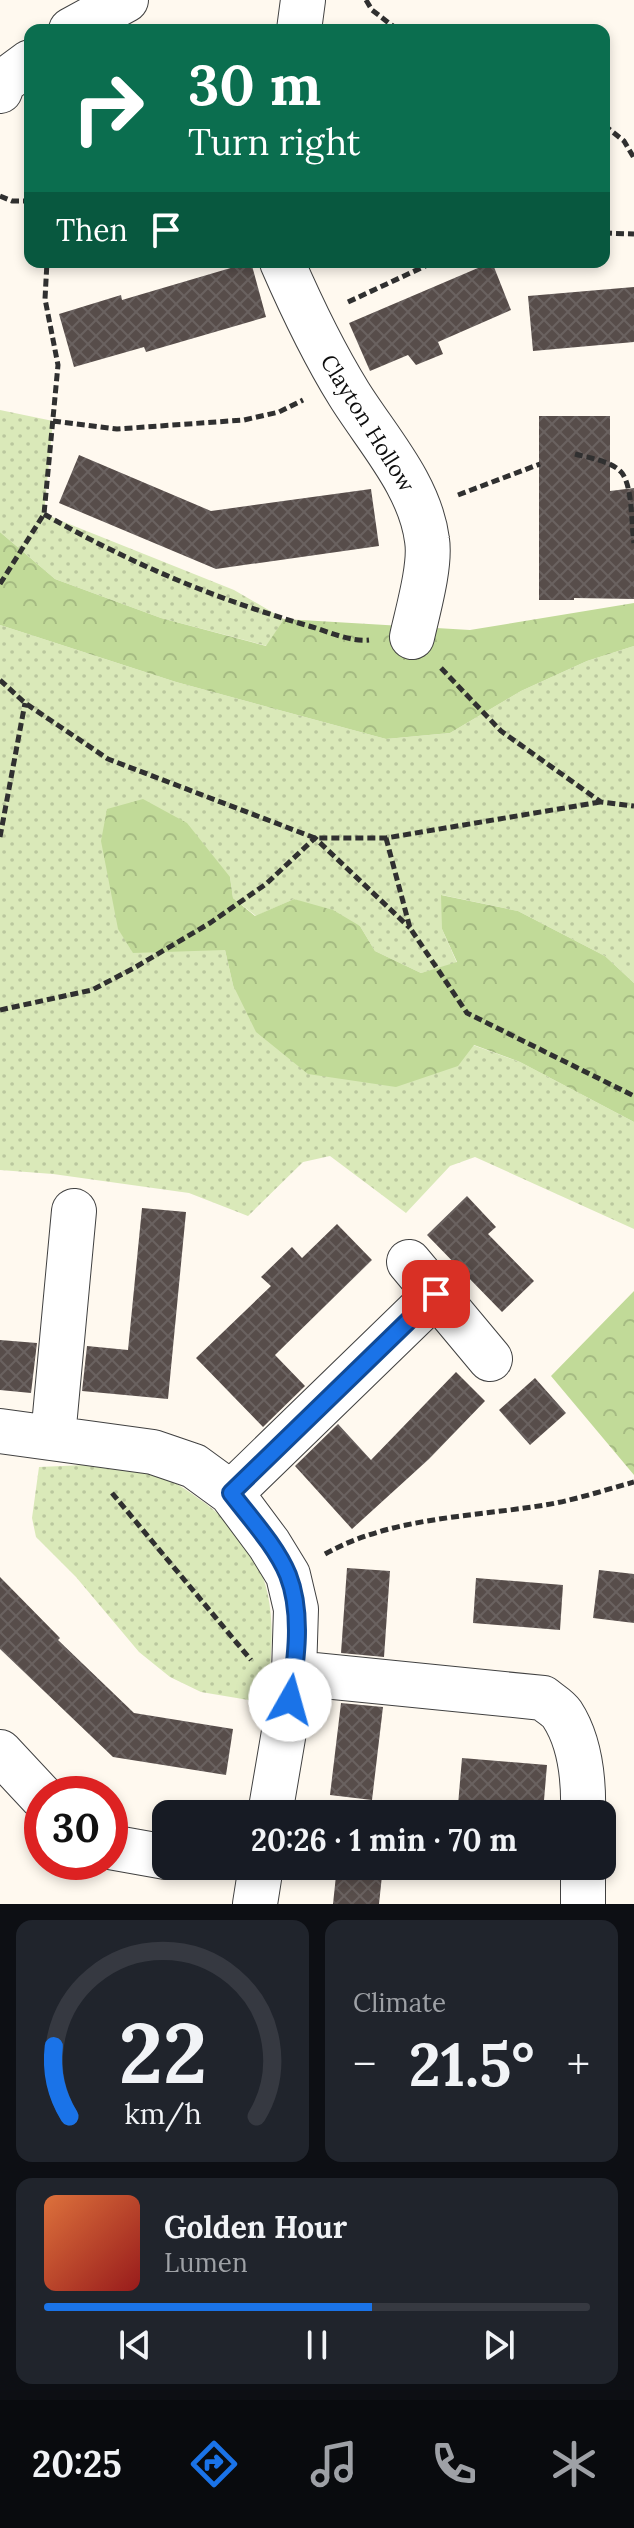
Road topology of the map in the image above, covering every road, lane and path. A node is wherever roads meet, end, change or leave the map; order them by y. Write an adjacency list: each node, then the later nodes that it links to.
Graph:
1 (126, 0): 4 (street)
2 (303, 0): 5 (street)
3 (366, 0): 6 (path)
4 (82, 24)
5 (300, 24)
6 (390, 24)
7 (24, 66): 8 (street)
8 (0, 91)
9 (610, 130): 10 (path)
10 (634, 158)
11 (0, 196): 12 (path)
12 (24, 201)
13 (610, 233): 14 (path)
14 (634, 234)
15 (47, 268): 20 (path)
16 (285, 268): 18 (street, Clayton Hollow)
17 (421, 268): 18 (path)
18 (308, 321): 19 (street, Clayton Hollow)
19 (341, 381): 20 (path); 23 (street, Clayton Hollow)
20 (53, 421): 24 (path)
21 (575, 454): 25 (path)
22 (540, 464): 23 (path)
23 (420, 509): 27 (street, Clayton Hollow)
24 (44, 514): 26 (path); 27 (path)
25 (634, 543)
26 (0, 584)
27 (412, 637): 30 (path)
28 (0, 680): 29 (path)
29 (25, 703): 32 (path); 33 (path)
30 (601, 802): 31 (path); 34 (path)
31 (634, 806)
32 (0, 837)
33 (315, 838): 34 (path); 35 (path); 36 (path)
34 (386, 838): 35 (path)
35 (410, 928): 37 (path)
36 (0, 1010)
37 (634, 1096)
38 (74, 1211): 41 (street)
39 (490, 1359): 44 (street)
40 (0, 1431): 41 (street)
41 (53, 1437): 44 (street)
42 (634, 1482): 45 (path)
43 (109, 1490): 46 (path)
44 (231, 1493): 45 (street)
45 (288, 1575): 46 (street)
46 (275, 1670): 49 (street); 50 (street)
47 (0, 1752): 48 (street)
48 (24, 1778)
49 (270, 1800)
50 (584, 1800)
51 (128, 1850): 52 (street)
52 (152, 1854)
53 (583, 1880): 54 (street)
54 (583, 1904)

